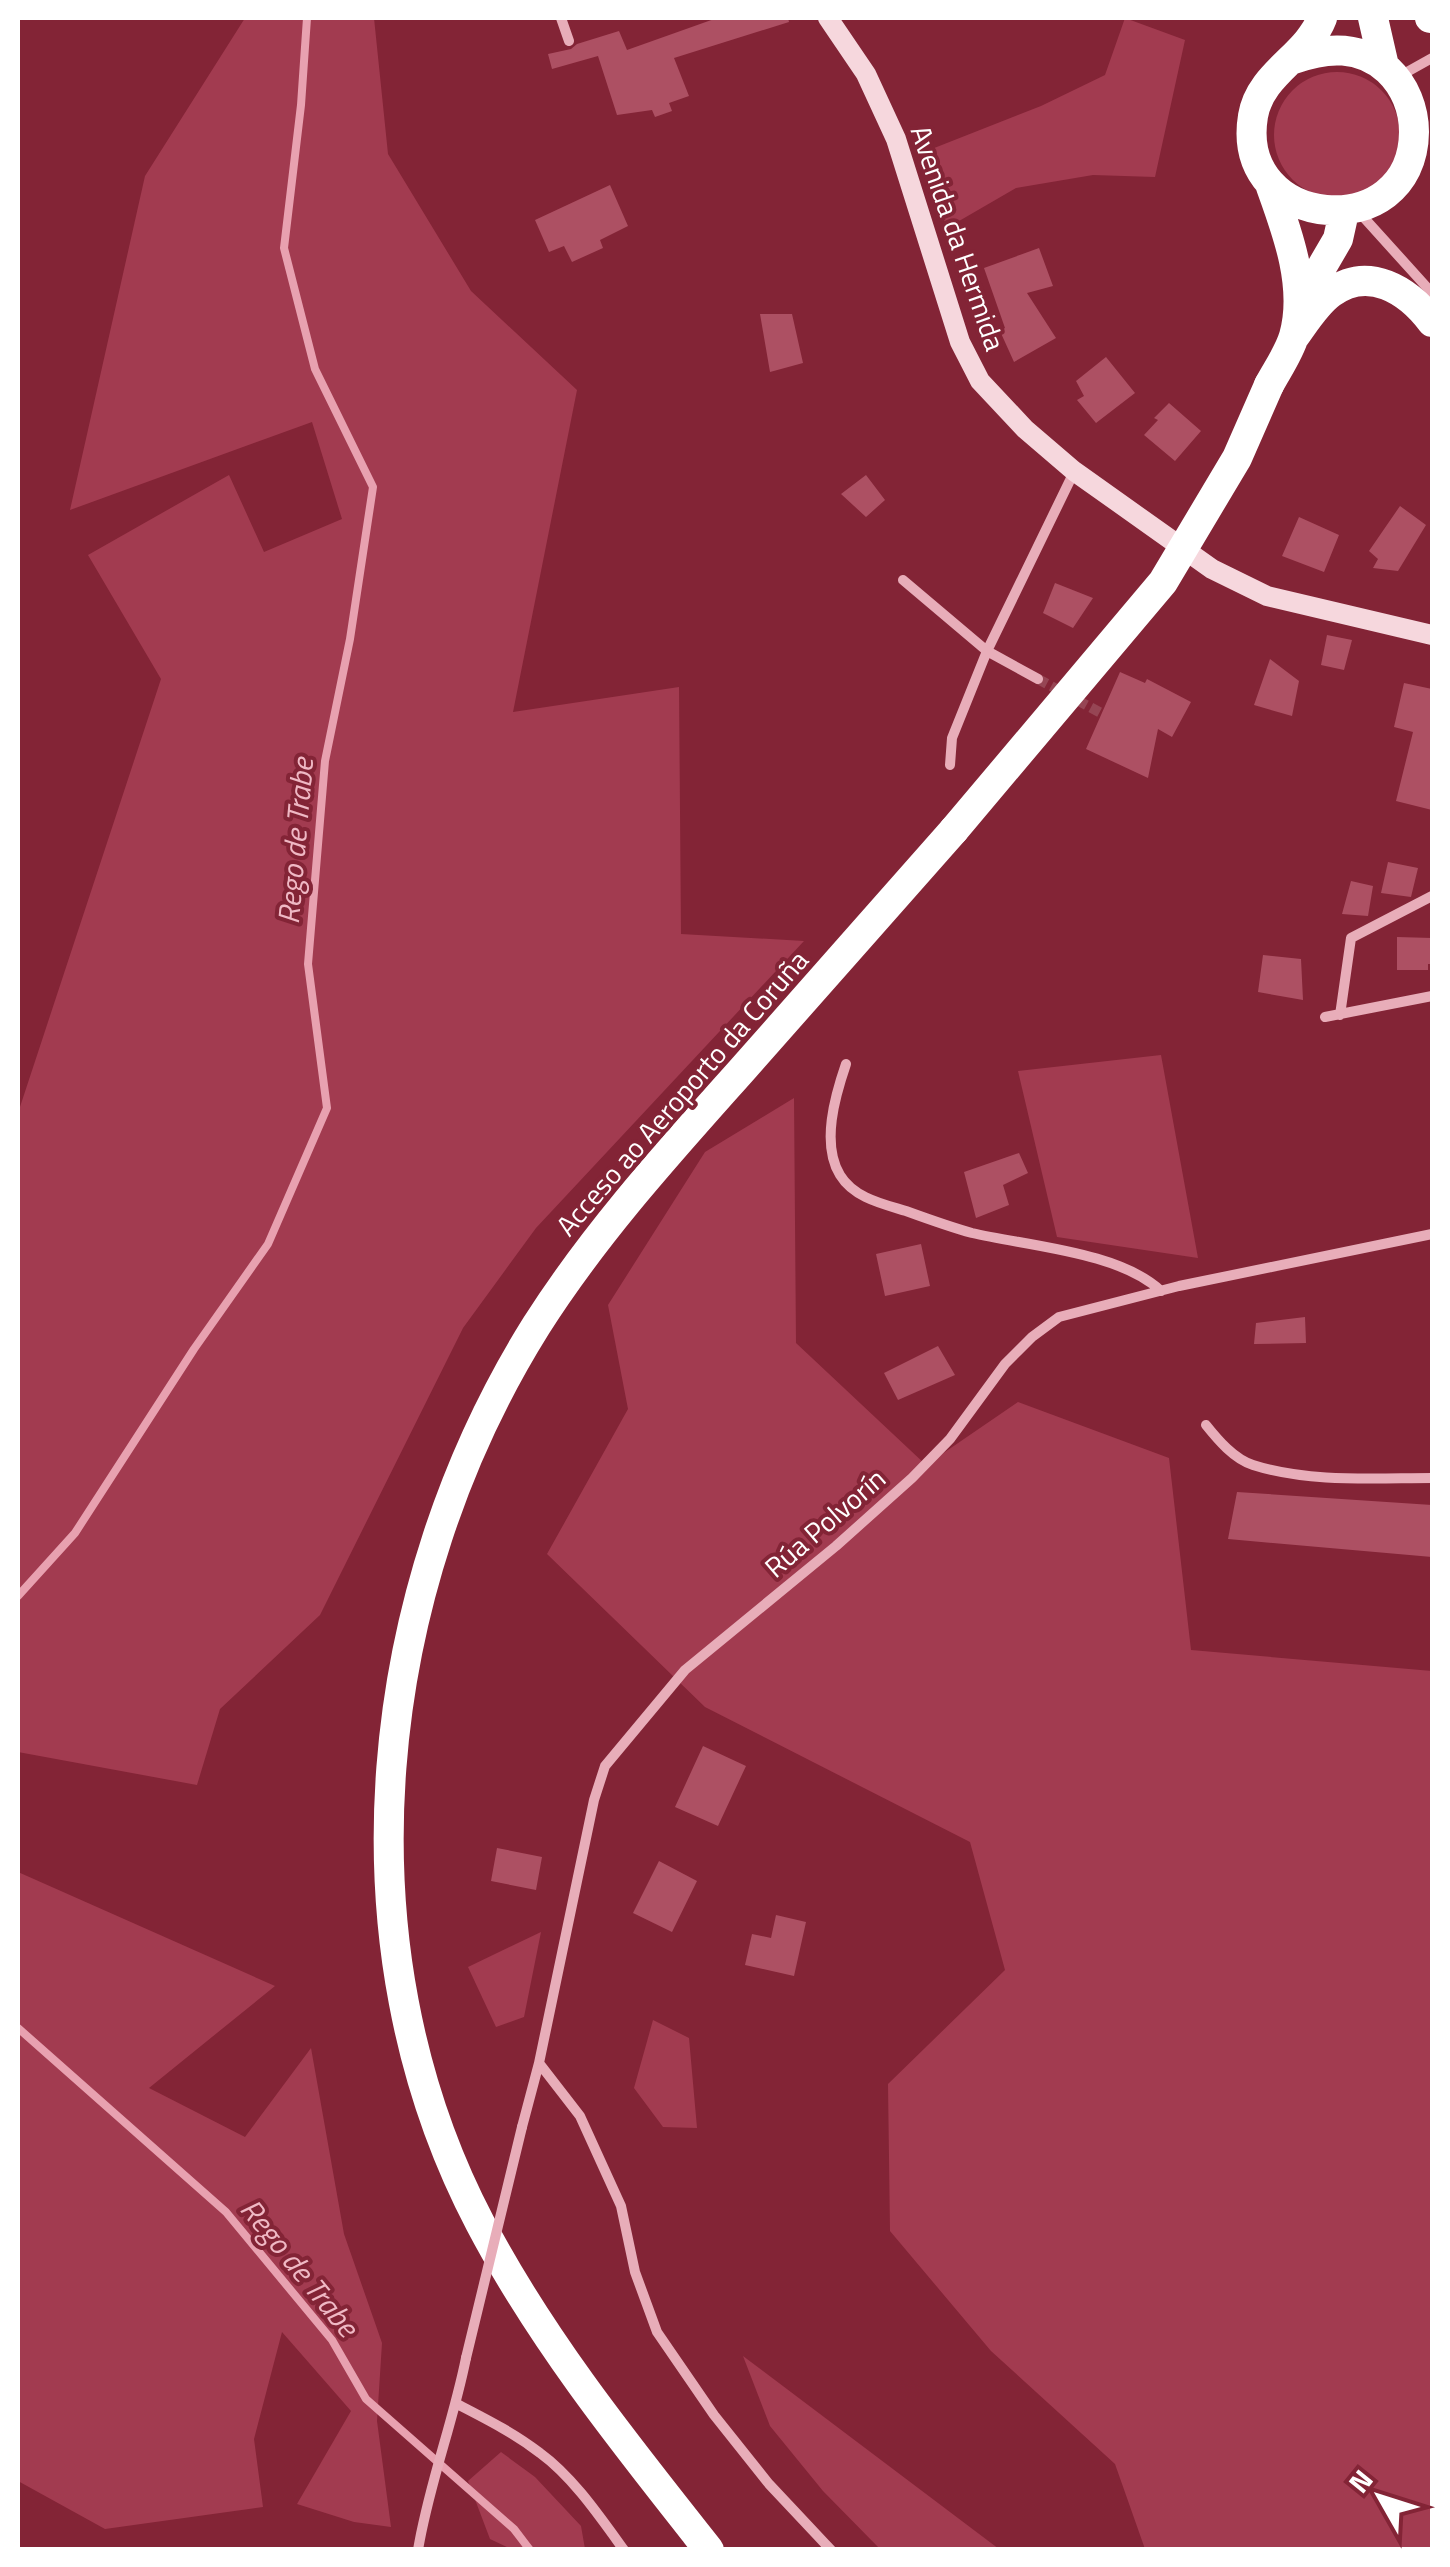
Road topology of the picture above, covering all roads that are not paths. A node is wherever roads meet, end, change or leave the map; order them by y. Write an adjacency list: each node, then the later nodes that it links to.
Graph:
1 (561, 18): 5 (street)
2 (828, 18): 15 (street, Avenida da Hermida)
3 (1322, 18): 7 (highway, Acceso ao Aeroporto da Coruña)
4 (1373, 18): 8 (highway)
5 (569, 41)
6 (1432, 58): 8 (street)
7 (1294, 59): 8 (highway); 9 (highway, Acceso ao Aeroporto da Coruña)
8 (1390, 72): 10 (highway)
9 (1269, 182): 10 (highway); 12 (highway, Acceso ao Aeroporto da Coruña)
10 (1350, 210): 11 (street); 12 (highway, Acceso ao Aeroporto da Coruña)
11 (1432, 294)
12 (1299, 306): 14 (highway, Acceso ao Aeroporto da Coruña)
13 (1432, 322): 14 (highway)
14 (1294, 338): 34 (highway, Acceso ao Aeroporto da Coruña, bridge)
15 (1074, 471): 17 (street, Avenida da Hermida); 18 (street)
16 (903, 580): 18 (street)
17 (1432, 635)
18 (987, 651): 19 (street); 20 (street)
19 (1038, 679)
20 (950, 765)
21 (1432, 896): 23 (street)
22 (1432, 996): 23 (street)
23 (1340, 1015): 24 (street)
24 (1325, 1018)
25 (846, 1064): 27 (street)
26 (1432, 1234): 27 (street, Rúa Polvorín)
27 (1161, 1290): 30 (street, Rúa Polvorín)
28 (1206, 1425): 29 (street)
29 (1432, 1478)
30 (540, 2063): 31 (street, Rúa Polvorín, bridge); 35 (street)
31 (457, 2404): 32 (street, Rúa Polvorín); 33 (street)
32 (418, 2550)
33 (624, 2550)
34 (709, 2550)
35 (831, 2550)

